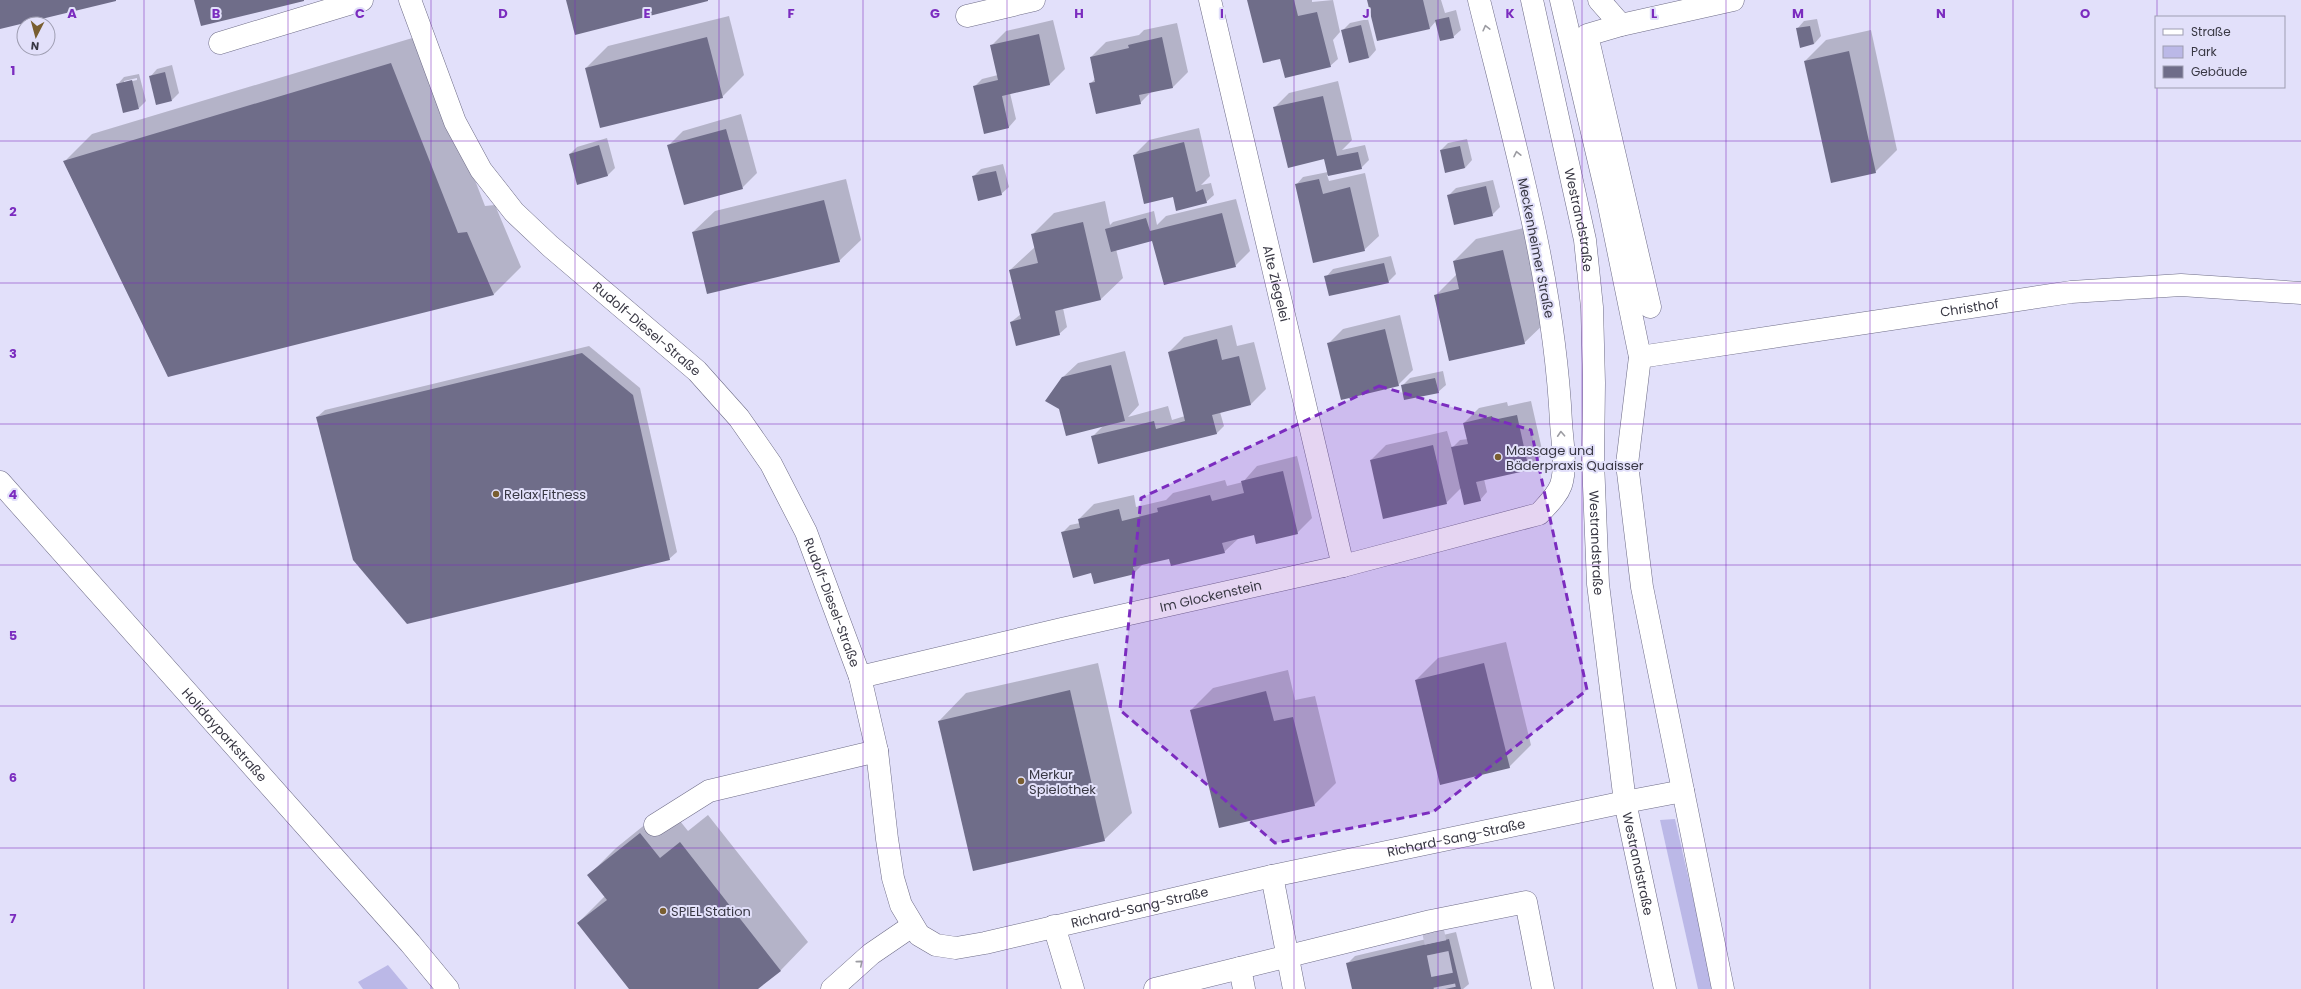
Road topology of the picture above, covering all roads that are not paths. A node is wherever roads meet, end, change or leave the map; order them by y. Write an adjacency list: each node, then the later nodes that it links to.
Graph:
1 (362, 0): 12 (street)
2 (410, 0): 19 (street, Rudolf-Diesel-Straße)
3 (1034, 0): 10 (street)
4 (1210, 0): 18 (street, Alte Ziegelei)
5 (1479, 0): 17 (street, Meckenheimer Straße, one-way to 5)
6 (1532, 0): 22 (street, Westrandstraße)
7 (1561, 0): 15 (street)
8 (1599, 0): 11 (street)
9 (1733, 0): 11 (street)
10 (967, 16)
11 (1621, 25): 14 (street)
12 (220, 43)
13 (2301, 293): 15 (street, Christhof)
14 (1650, 307)
15 (1640, 357): 21 (street)
16 (0, 482): 29 (street, Holidayparkstraße)
17 (1553, 498): 18 (street, Im Glockenstein)
18 (1343, 566): 19 (street, Im Glockenstein)
19 (860, 677): 20 (street, Richard-Sang-Straße)
20 (877, 751): 23 (street); 25 (street, Richard-Sang-Straße)
21 (1683, 791): 22 (street, Richard-Sang-Straße); 37 (street)
22 (1625, 802): 24 (street, Richard-Sang-Straße); 36 (street, Westrandstraße)
23 (655, 825)
24 (1272, 876): 26 (street, Richard-Sang-Straße); 27 (street)
25 (912, 926): 26 (street, Richard-Sang-Straße); 30 (street, one-way to 25)
26 (1054, 926): 31 (street)
27 (1287, 956): 28 (street); 34 (street); 35 (street)
28 (1240, 968): 32 (street); 33 (street)
29 (448, 989)
30 (832, 989)
31 (1074, 989)
32 (1155, 989)
33 (1244, 989)
34 (1294, 989)
35 (1543, 989)
36 (1665, 989)
37 (1723, 989)

